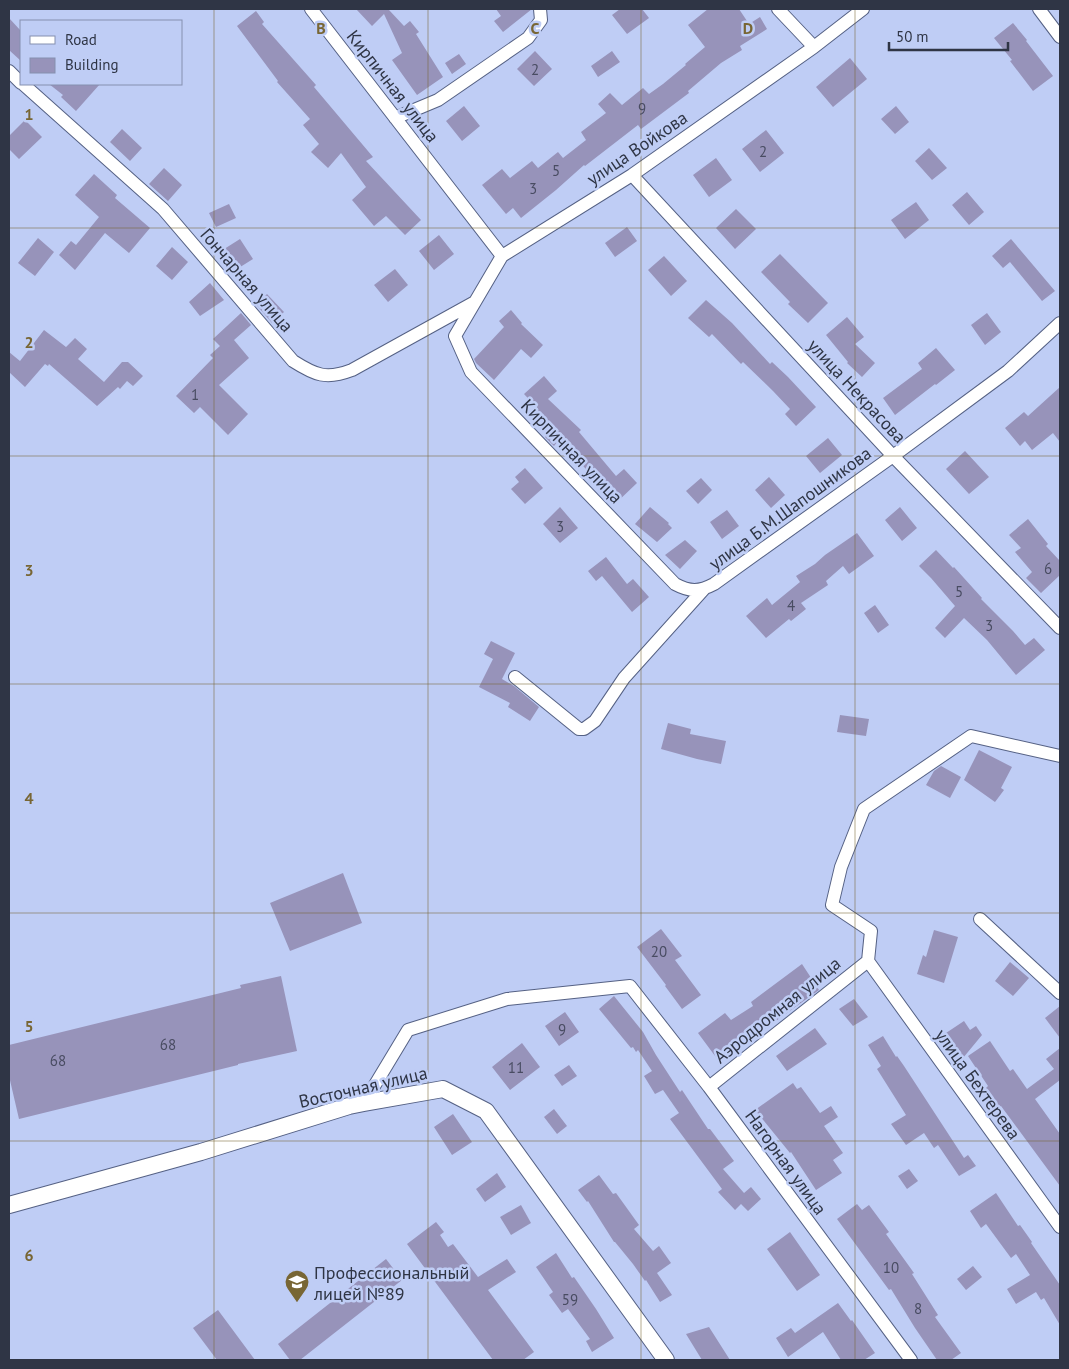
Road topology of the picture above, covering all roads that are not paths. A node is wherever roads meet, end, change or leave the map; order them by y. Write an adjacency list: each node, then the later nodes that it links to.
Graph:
1 (311, 9): 11 (street, Кирпичная улица)
2 (540, 9): 11 (street)
3 (778, 9): 7 (street)
4 (863, 9): 7 (street, улица Войкова)
5 (1038, 9): 6 (street)
6 (1060, 37)
7 (814, 46): 12 (street, улица Войкова)
8 (9, 71): 9 (street, Гончарная улица)
9 (20, 81)
10 (24, 85): 14 (street, Гончарная улица)
11 (395, 118): 13 (street, Кирпичная улица)
12 (632, 175): 13 (street, улица Войкова); 17 (street, улица Некрасова)
13 (502, 256): 14 (street, улица Войкова)
14 (475, 302): 16 (street, улица Войкова)
15 (1060, 323): 17 (street, улица Б.М.Шапошникова)
16 (455, 336): 18 (street, Кирпичная улица)
17 (894, 456): 19 (street, улица Б.М.Шапошникова); 20 (street, улица Некрасова)
18 (675, 584): 19 (street, улица Б.М.Шапошникова)
19 (704, 589): 21 (street)
20 (1060, 628)
21 (515, 677)
22 (1060, 756): 24 (street)
23 (980, 919): 25 (street)
24 (868, 960): 26 (street, Аэродромная улица); 29 (street, улица Бехтерева)
25 (1060, 992)
26 (709, 1087): 27 (street, Нагорная улица); 31 (street, Нагорная улица)
27 (364, 1103): 28 (street, Восточная улица); 30 (street, Восточная улица)
28 (9, 1205)
29 (1060, 1228)
30 (666, 1360)
31 (911, 1360)

